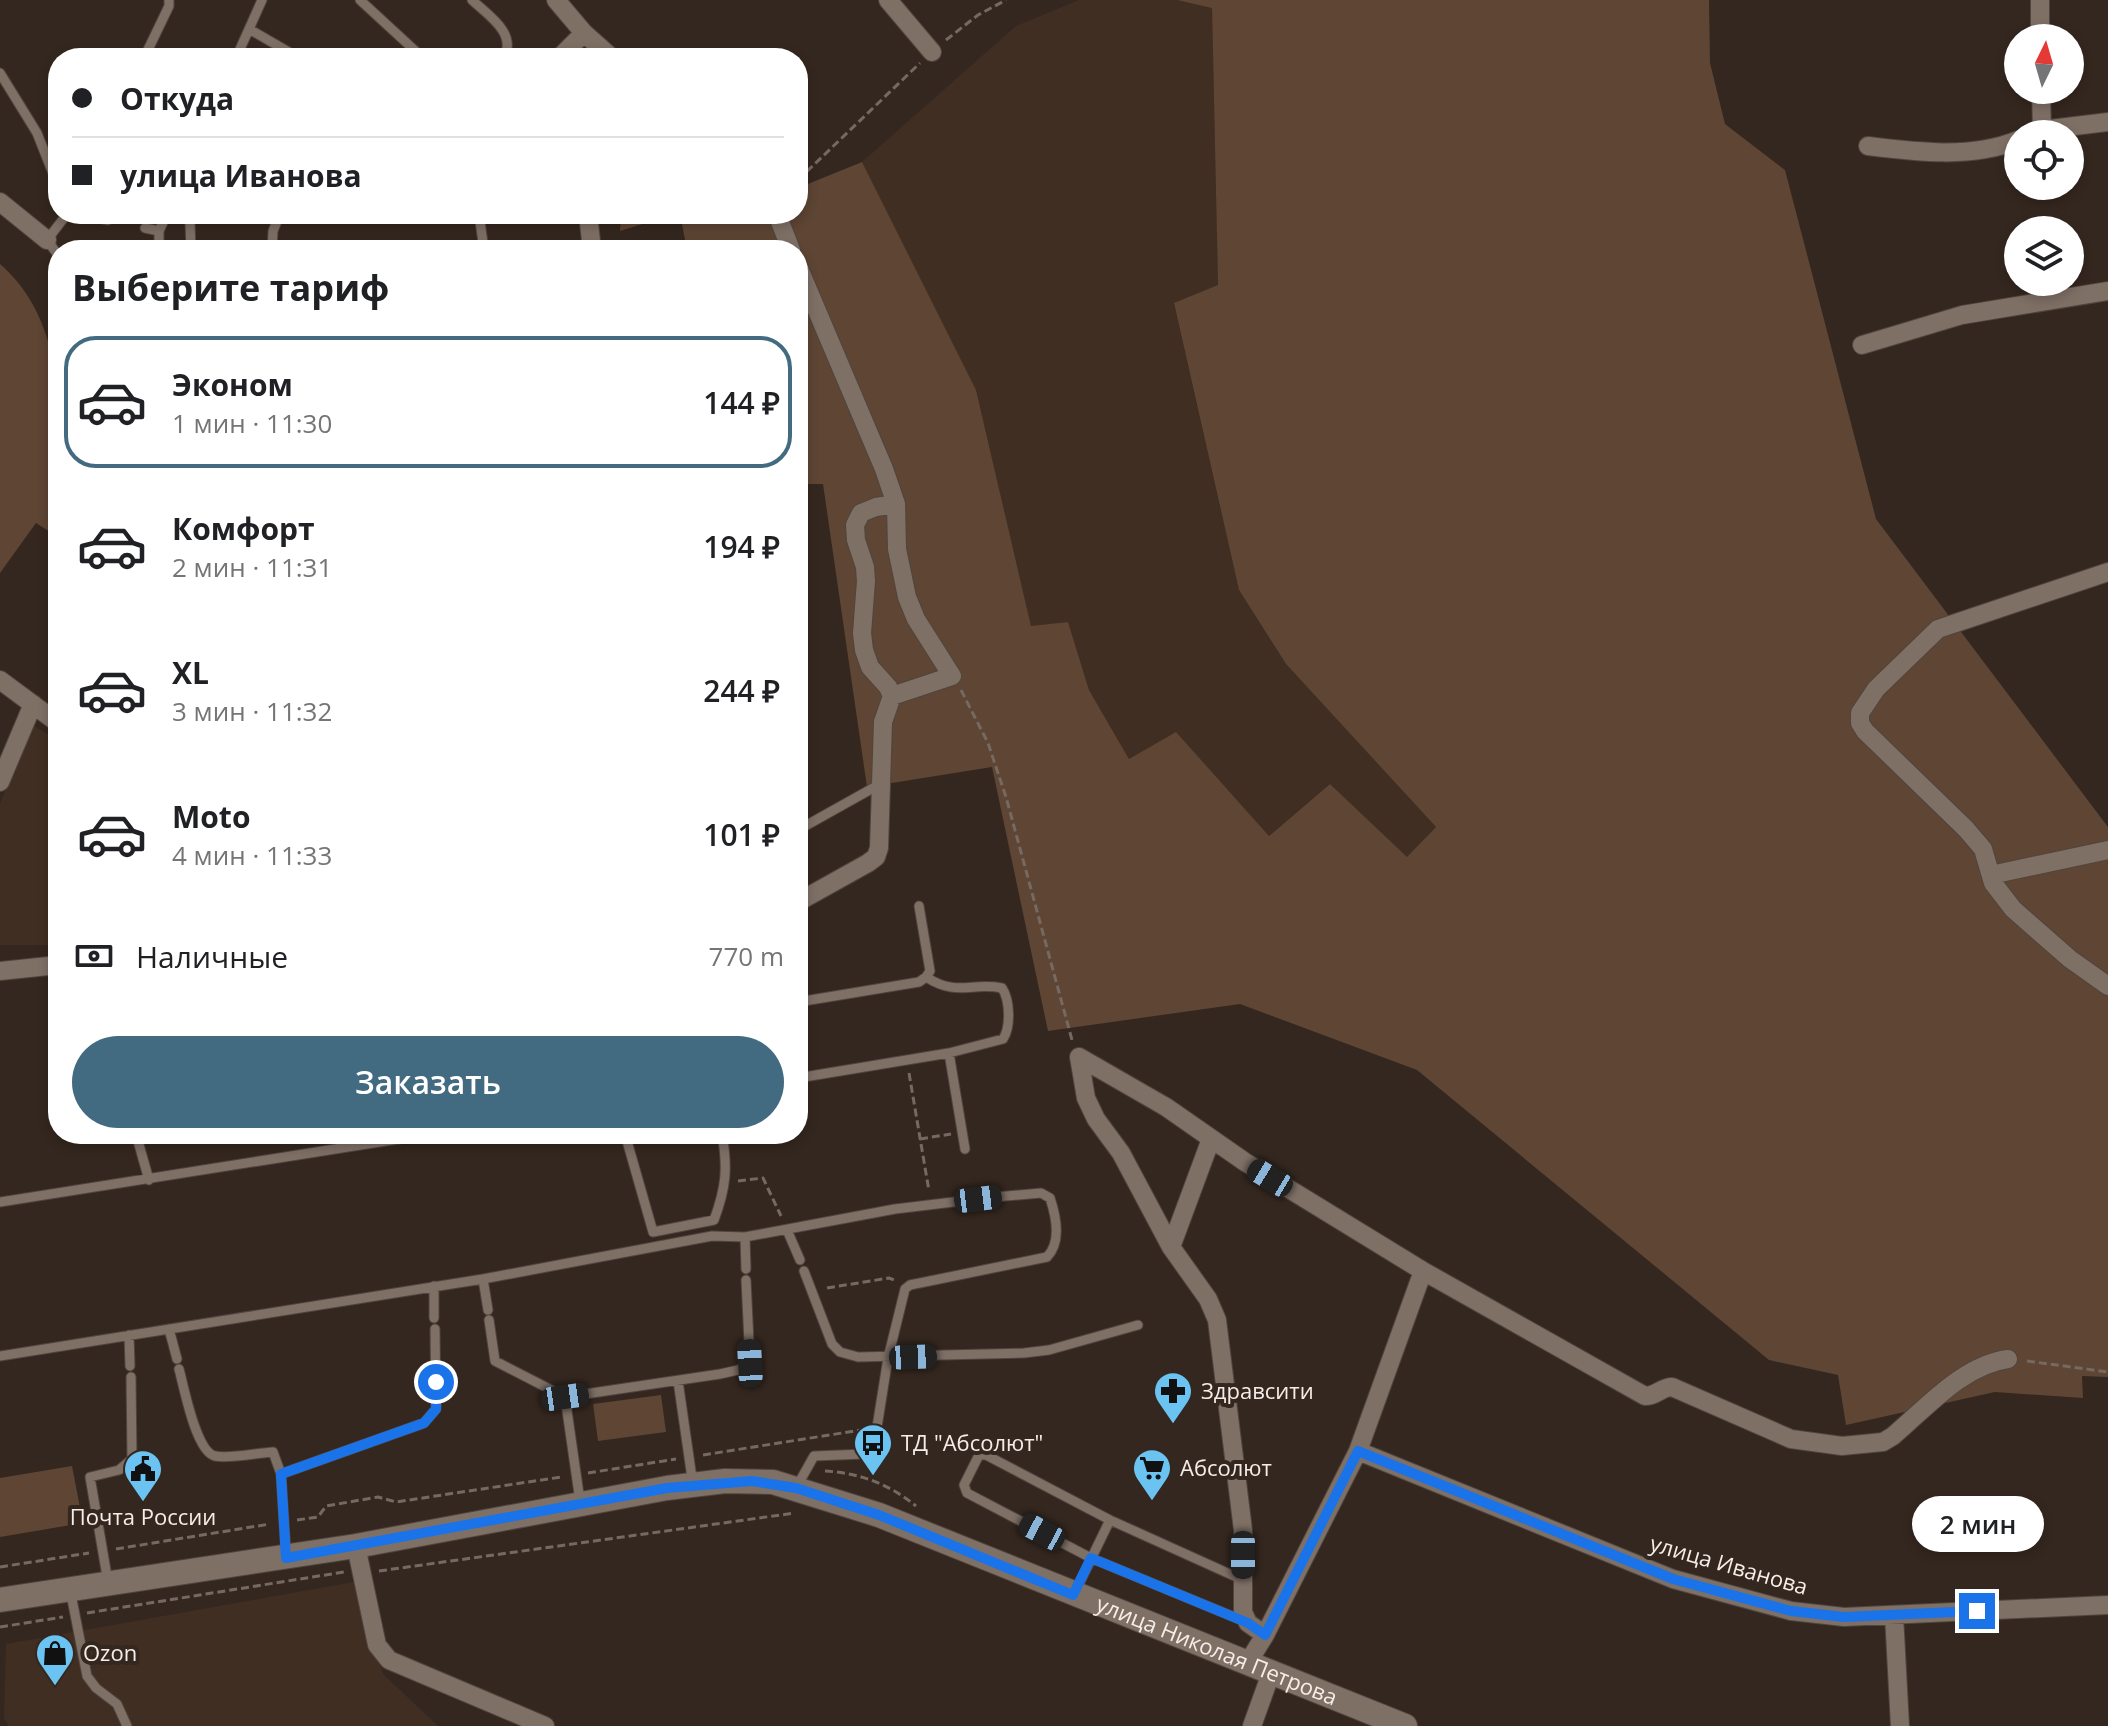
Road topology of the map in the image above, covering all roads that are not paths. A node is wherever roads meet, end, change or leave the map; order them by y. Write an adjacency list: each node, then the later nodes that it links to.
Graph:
1 (169, 0): 11 (lane)
2 (262, 0): 9 (lane)
3 (360, 0): 14 (lane)
4 (472, 0): 15 (lane)
5 (556, 0): 10 (street)
6 (888, 0): 18 (street)
7 (2040, 0): 8 (street)
8 (2040, 24)
9 (249, 29): 12 (lane); 13 (lane)
10 (584, 33): 16 (street); 17 (street)
11 (149, 48)
12 (240, 48)
13 (282, 48)
14 (412, 48)
15 (509, 48)
16 (569, 48)
17 (601, 48)
18 (932, 52)
19 (0, 73): 24 (lane)
20 (2108, 122): 21 (street)
21 (2084, 125)
22 (2004, 143): 23 (street)
23 (1868, 146)
24 (48, 161)
25 (0, 202): 30 (street)
26 (162, 224): 28 (lane)
27 (145, 228): 28 (lane)
28 (159, 231): 29 (lane)
29 (159, 240)
30 (48, 244)
31 (808, 290): 34 (street)
32 (2108, 291): 33 (street)
33 (1862, 345)
34 (896, 504): 37 (street); 37 (street)
35 (2108, 572): 44 (street)
36 (0, 680): 38 (street)
37 (892, 696): 41 (street)
38 (33, 704): 39 (street); 40 (street)
39 (48, 715)
40 (0, 782)
41 (882, 783): 42 (lane); 45 (street)
42 (808, 824)
43 (2108, 850): 44 (street)
44 (1991, 875): 50 (street)
45 (808, 896)
46 (919, 906): 49 (lane)
47 (48, 966): 48 (street)
48 (0, 971)
49 (926, 977): 51 (lane); 52 (lane)
50 (2108, 986)
51 (808, 1000)
52 (949, 1053): 53 (lane); 59 (lane)
53 (808, 1076)
54 (1211, 1139): 64 (street); 64 (street); 65 (street)
55 (139, 1144): 60 (lane)
56 (369, 1144): 60 (lane)
57 (628, 1144): 58 (lane)
58 (724, 1144)
59 (965, 1149)
60 (149, 1180): 61 (lane)
61 (0, 1202)
62 (787, 1230): 63 (lane); 72 (lane); 72 (lane)
63 (745, 1237): 66 (lane); 74 (lane)
64 (1171, 1247): 85 (street)
65 (1423, 1271): 73 (street); 76 (street)
66 (483, 1279): 67 (lane); 75 (lane)
67 (434, 1286): 69 (lane); 77 (lane)
68 (1138, 1325): 72 (lane)
69 (169, 1329): 70 (lane); 77 (lane)
70 (129, 1335): 71 (lane); 86 (lane)
71 (0, 1356)
72 (888, 1358): 78 (lane)
73 (2008, 1359)
74 (678, 1381): 75 (lane); 79 (lane)
75 (565, 1397): 80 (lane)
76 (1358, 1451): 91 (street, улица Иванова); 93 (street)
77 (281, 1474): 82 (lane)
78 (801, 1479): 79 (main road, улица Николая Петрова); 88 (main road, улица Николая Петрова)
79 (693, 1485): 80 (main road, улица Николая Петрова)
80 (581, 1504): 83 (main road, улица Николая Петрова)
81 (1110, 1520): 84 (lane); 84 (lane); 85 (lane)
82 (286, 1558): 83 (main road, улица Николая Петрова); 86 (main road, улица Николая Петрова)
83 (358, 1558): 97 (street)
84 (1091, 1558): 88 (lane); 92 (lane)
85 (1243, 1580): 92 (street)
86 (108, 1582): 87 (main road, улица Николая Петрова)
87 (70, 1589): 89 (main road, улица Николая Петрова); 96 (lane)
88 (1073, 1595): 94 (main road, улица Николая Петрова)
89 (0, 1600)
90 (2108, 1605): 91 (street, улица Иванова)
91 (1894, 1615): 100 (street)
92 (1248, 1623): 93 (street)
93 (1265, 1635): 94 (street)
94 (1247, 1664): 95 (main road, улица Николая Петрова)
95 (1271, 1673): 98 (street); 99 (main road, улица Николая Петрова)
96 (127, 1726)
97 (545, 1726)
98 (1252, 1726)
99 (1405, 1726)
100 (1900, 1726)

